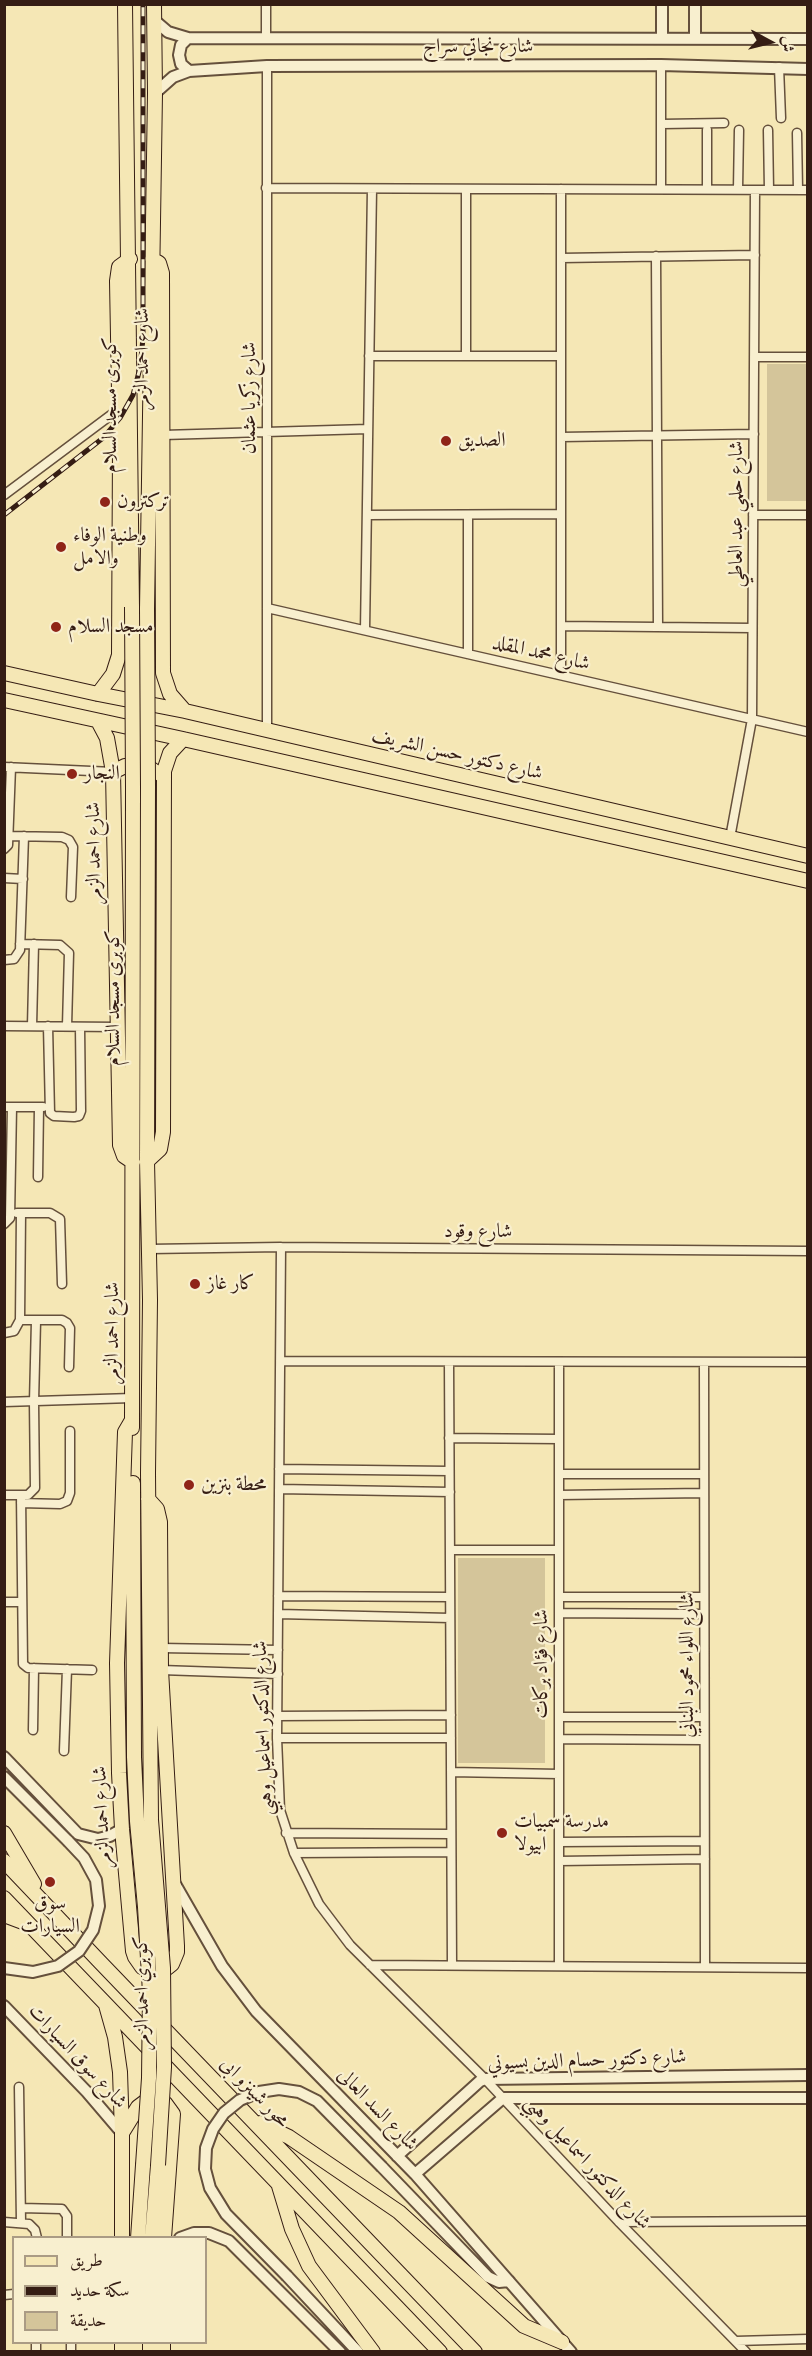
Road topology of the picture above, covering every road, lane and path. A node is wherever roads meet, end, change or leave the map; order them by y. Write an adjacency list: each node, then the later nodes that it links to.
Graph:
1 (125, 4): 38 (main road, شارع احمد الزمر)
2 (154, 4): 6 (main road, شارع احمد الزمر)
3 (266, 4): 10 (street)
4 (662, 4): 8 (street)
5 (695, 4): 9 (street)
6 (154, 20): 7 (street, شارع نجاتي سراج); 17 (main road, شارع احمد الزمر)
7 (188, 38): 10 (street, شارع نجاتي سراج); 16 (street)
8 (662, 38): 9 (street, شارع نجاتي سراج); 10 (street, شارع نجاتي سراج)
9 (695, 38): 11 (street, شارع نجاتي سراج)
10 (266, 39)
11 (807, 39)
12 (662, 65): 13 (street, شارع نجاتي سراج); 14 (street, شارع نجاتي سراج); 20 (street)
13 (267, 66): 16 (street, شارع نجاتي سراج); 25 (street, شارع زكريا عثمان)
14 (779, 68): 15 (street, شارع نجاتي سراج); 18 (street)
15 (807, 69)
16 (189, 71): 17 (street, شارع نجاتي سراج)
17 (155, 93): 39 (main road, شارع احمد الزمر)
18 (781, 118)
19 (724, 123): 20 (street)
20 (662, 124): 29 (street)
21 (707, 130): 30 (street)
22 (739, 130): 31 (street)
23 (768, 130): 33 (street)
24 (797, 133): 34 (street)
25 (266, 188): 26 (street); 47 (street, شارع زكريا عثمان)
26 (372, 189): 27 (street); 40 (street)
27 (466, 189): 28 (street); 41 (street)
28 (561, 189): 29 (street); 37 (street)
29 (661, 189): 30 (street)
30 (707, 189): 31 (street)
31 (738, 189): 32 (street)
32 (755, 190): 33 (street); 35 (street, شارع حلمي عبد العاطي)
33 (769, 190): 34 (street)
34 (803, 190)
35 (755, 255): 36 (street); 43 (street, شارع حلمي عبد العاطي)
36 (656, 256): 37 (street); 50 (street)
37 (561, 258): 42 (street)
38 (130, 259): 45 (main road, شارع احمد الزمر); 103 (main road, كوبرى مسجد السلام, bridge)
39 (152, 260): 49 (main road, شارع احمد الزمر); 103 (main road, كوبرى مسجد السلام, bridge)
40 (369, 356): 41 (street); 46 (street)
41 (466, 356): 42 (street)
42 (561, 356): 51 (street)
43 (754, 357): 44 (street); 48 (street, شارع حلمي عبد العاطي)
44 (807, 357)
45 (118, 409): 52 (street); 64 (main road, شارع احمد الزمر)
46 (368, 429): 47 (street); 54 (street)
47 (267, 434): 49 (street); 58 (street, شارع زكريا عثمان)
48 (754, 434): 50 (street); 56 (street, شارع حلمي عبد العاطي)
49 (163, 435): 65 (main road, شارع احمد الزمر)
50 (657, 436): 51 (street); 60 (street)
51 (561, 437): 53 (street)
52 (4, 495)
53 (561, 514): 55 (street); 59 (street)
54 (367, 515): 55 (street); 62 (street)
55 (468, 515): 63 (street)
56 (753, 515): 57 (street); 61 (street, شارع حلمي عبد العاطي)
57 (807, 515)
58 (267, 608): 62 (street, شارع محمد المقلد); 73 (street, شارع زكريا عثمان)
59 (561, 626): 60 (street); 67 (street)
60 (658, 627): 61 (street)
61 (752, 628): 71 (street, شارع حلمي عبد العاطي)
62 (365, 630): 63 (street, شارع محمد المقلد)
63 (468, 654): 67 (street, شارع محمد المقلد)
64 (119, 655): 65 (main road); 68 (main road, شارع احمد الزمر)
65 (162, 665): 70 (main road, شارع احمد الزمر)
66 (4, 673): 68 (main road, شارع دكتور حسن الشريف)
67 (561, 675): 71 (street, شارع محمد المقلد)
68 (98, 694): 70 (main road, شارع دكتور حسن الشريف)
69 (4, 700): 72 (main road)
70 (185, 711): 73 (main road, شارع دكتور حسن الشريف)
71 (752, 719): 74 (street, شارع محمد المقلد); 82 (street, شارع حلمي عبد العاطي)
72 (98, 721): 75 (main road); 77 (main road, شارع احمد الزمر)
73 (267, 731): 79 (main road, شارع دكتور حسن الشريف)
74 (807, 732)
75 (183, 739): 78 (main road); 83 (main road)
76 (8, 767): 77 (street); 80 (street)
77 (114, 772): 78 (main road); 99 (main road, شارع احمد الزمر)
78 (164, 782): 103 (main road)
79 (657, 821): 82 (main road, شارع دكتور حسن الشريف); 83 (main road)
80 (9, 836): 81 (street); 84 (street)
81 (24, 836): 88 (street); 90 (street)
82 (730, 838): 85 (main road, شارع دكتور حسن الشريف)
83 (651, 845): 87 (main road)
84 (4, 849)
85 (803, 855): 87 (main road)
86 (4, 878): 88 (street)
87 (793, 878): 89 (main road)
88 (23, 879): 91 (street)
89 (807, 881)
90 (71, 897)
91 (20, 944): 92 (street); 93 (street)
92 (34, 945): 95 (street); 97 (street)
93 (4, 960)
94 (4, 1026): 95 (street)
95 (32, 1026): 96 (street)
96 (48, 1026): 97 (street); 102 (street)
97 (67, 1026): 98 (street)
98 (80, 1027): 99 (street); 102 (street)
99 (118, 1027): 103 (main road, شارع احمد الزمر)
100 (8, 1107): 101 (street); 105 (street)
101 (39, 1107): 102 (street); 104 (street)
102 (49, 1107)
103 (140, 1161): 109 (main road, شارع احمد الزمر); 121 (main road, شارع احمد الزمر)
104 (38, 1177)
105 (9, 1213): 106 (street); 107 (street)
106 (21, 1213): 111 (street); 112 (street)
107 (4, 1224)
108 (281, 1247): 109 (street, شارع وقود); 110 (street, شارع وقود); 115 (street, شارع الدكتور اسماعيل وهبي)
109 (149, 1249): 138 (main road, شارع احمد الزمر)
110 (807, 1251)
111 (62, 1284)
112 (20, 1320): 113 (street); 114 (street)
113 (36, 1321): 120 (street); 123 (street)
114 (4, 1333)
115 (280, 1361): 116 (street); 128 (street, شارع الدكتور اسماعيل وهبي)
116 (449, 1362): 118 (street); 126 (street)
117 (807, 1362): 119 (street)
118 (559, 1363): 119 (street); 127 (street, شارع فؤاد بركات)
119 (704, 1363): 131 (street, شارع اللواء محمود البناني)
120 (69, 1367)
121 (132, 1398): 123 (street); 124 (main road, شارع احمد الزمر)
122 (4, 1402): 123 (street)
123 (34, 1402): 137 (street)
124 (132, 1420): 172 (main road); 173 (main road, شارع احمد الزمر)
125 (70, 1431): 137 (street)
126 (449, 1438): 127 (street); 129 (street)
127 (559, 1439): 130 (street, شارع فؤاد بركات)
128 (279, 1469): 129 (street); 132 (street, شارع الدكتور اسماعيل وهبي)
129 (449, 1471): 133 (street)
130 (559, 1474): 131 (street); 136 (street, شارع فؤاد بركات)
131 (703, 1474): 134 (street, شارع اللواء محمود البناني)
132 (279, 1489): 133 (street); 141 (street, شارع الدكتور اسماعيل وهبي)
133 (450, 1492): 139 (street)
134 (703, 1493): 136 (street); 144 (street, شارع اللواء محمود البناني)
135 (4, 1495): 137 (street)
136 (559, 1495): 140 (street, شارع فؤاد بركات)
137 (21, 1499): 146 (street)
138 (148, 1499): 151 (main road, شارع احمد الزمر); 172 (main road)
139 (450, 1550): 140 (street); 142 (street)
140 (559, 1550): 143 (street, شارع فؤاد بركات)
141 (278, 1596): 142 (street); 147 (street, شارع الدكتور اسماعيل وهبي)
142 (450, 1597): 150 (street)
143 (559, 1597): 144 (street); 148 (street, شارع فؤاد بركات)
144 (704, 1598): 149 (street, شارع اللواء محمود البناني)
145 (4, 1602): 146 (street)
146 (22, 1602): 153 (street)
147 (278, 1614): 150 (street); 152 (street, شارع الدكتور اسماعيل وهبي)
148 (559, 1614): 149 (street); 160 (street, شارع فؤاد بركات)
149 (704, 1614): 161 (street, شارع اللواء محمود البناني)
150 (450, 1618): 158 (street)
151 (160, 1648): 152 (street); 156 (main road, شارع احمد الزمر)
152 (278, 1650): 157 (street, شارع الدكتور اسماعيل وهبي)
153 (34, 1668): 154 (street); 162 (street)
154 (67, 1669): 155 (street); 167 (street)
155 (92, 1670)
156 (161, 1670): 157 (street); 184 (main road, شارع احمد الزمر)
157 (278, 1674): 159 (street, شارع الدكتور اسماعيل وهبي)
158 (451, 1715): 159 (street); 163 (street)
159 (277, 1716): 164 (street, شارع الدكتور اسماعيل وهبي)
160 (559, 1717): 161 (street); 165 (street, شارع فؤاد بركات)
161 (704, 1717): 166 (street, شارع اللواء محمود البناني)
162 (33, 1730)
163 (451, 1737): 164 (street); 169 (street)
164 (277, 1738): 175 (street, شارع الدكتور اسماعيل وهبي)
165 (558, 1739): 166 (street); 170 (street, شارع فؤاد بركات)
166 (704, 1740): 177 (street, شارع اللواء محمود البناني)
167 (64, 1750)
168 (4, 1757): 173 (street)
169 (451, 1772): 170 (street); 176 (street)
170 (558, 1774): 178 (street, شارع فؤاد بركات)
171 (4, 1777): 193 (street, bridge)
172 (144, 1821): 215 (main road, كوبري احمد الزمر, bridge); 216 (main road, كوبري احمد الزمر, bridge)
173 (122, 1829): 184 (main road, شارع احمد الزمر)
174 (4, 1833): 186 (main road)
175 (286, 1833): 176 (street); 180 (street, شارع الدكتور اسماعيل وهبي)
176 (451, 1834): 179 (street)
177 (704, 1840): 178 (street); 181 (street, شارع اللواء محمود البناني)
178 (558, 1842): 183 (street, شارع فؤاد بركات)
179 (452, 1852): 180 (street); 190 (street)
180 (294, 1853): 189 (street, شارع الدكتور اسماعيل وهبي)
181 (705, 1859): 183 (street); 192 (street, شارع اللواء محمود البناني)
182 (4, 1861): 186 (main road, محور شينزو ابى)
183 (558, 1861): 191 (street, شارع فؤاد بركات)
184 (173, 1882): 204 (street, شارع السد العالى)
185 (4, 1898): 188 (main road)
186 (46, 1904): 202 (main road, محور شينزو ابى)
187 (4, 1915): 188 (main road)
188 (31, 1925): 195 (main road)
189 (370, 1965): 190 (street); 198 (street, شارع الدكتور اسماعيل وهبي)
190 (452, 1965): 191 (street)
191 (559, 1966): 192 (street)
192 (705, 1967): 194 (street)
193 (4, 1968)
194 (807, 1968)
195 (105, 2003): 203 (main road); 206 (main road)
196 (4, 2006): 203 (street, شارع سوق السيارات)
197 (807, 2075): 198 (street, شارع دكتور حسام الدين بسيوني)
198 (485, 2079): 200 (street, شارع الدكتور اسماعيل وهبي); 204 (street, شارع دكتور حسام الدين بسيوني)
199 (19, 2087): 207 (street)
200 (503, 2098): 201 (street, شارع دكتور حسام الدين بسيوني); 205 (street, شارع دكتور حسام الدين بسيوني); 211 (street, شارع الدكتور اسماعيل وهبي)
201 (807, 2098)
202 (254, 2121): 222 (main road); 227 (main road, محور شينزو ابى)
203 (122, 2133): 214 (main road); 217 (main road)
204 (397, 2156): 205 (street, شارع السد العالى)
205 (415, 2174): 219 (street, شارع السد العالى)
206 (279, 2184): 225 (main road); 226 (main road)
207 (21, 2208): 210 (street); 213 (street)
208 (807, 2221): 211 (street)
209 (4, 2222): 210 (street)
210 (21, 2222): 212 (street)
211 (619, 2222): 221 (street, شارع الدكتور اسماعيل وهبي)
212 (36, 2236)
213 (67, 2236)
214 (122, 2236)
215 (138, 2236)
216 (152, 2236)
217 (164, 2236)
218 (187, 2236): 223 (street)
219 (509, 2281): 222 (street, شارع السد العالى); 224 (street, bridge)
220 (807, 2339): 221 (street)
221 (736, 2341): 228 (street, شارع الدكتور اسماعيل وهبي)
222 (566, 2347)
223 (340, 2352)
224 (358, 2352)
225 (373, 2352)
226 (440, 2352)
227 (475, 2352)
228 (746, 2352)

